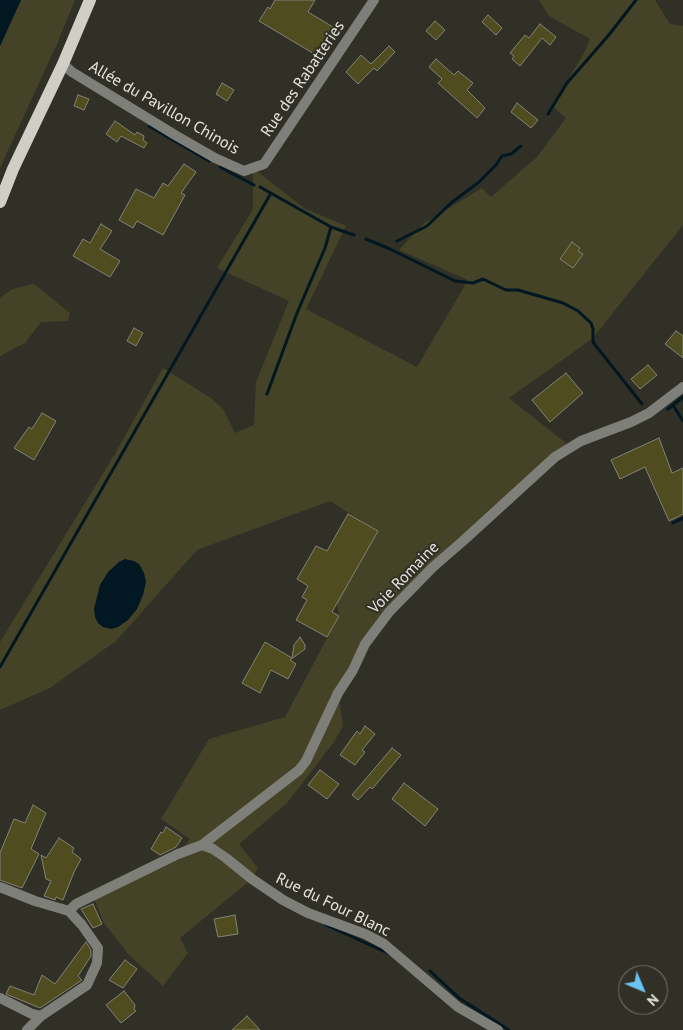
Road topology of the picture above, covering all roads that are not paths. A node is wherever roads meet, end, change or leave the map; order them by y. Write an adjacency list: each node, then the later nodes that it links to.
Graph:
1 (90, 0): 3 (main road)
2 (374, 0): 4 (street, Rue des Rabatteries)
3 (63, 64): 4 (street, Allée du Pavillon Chinois); 5 (main road)
4 (252, 168)
5 (0, 202)
6 (683, 387): 7 (street, Voie Romaine)
7 (202, 845): 9 (street); 13 (street, Rue du Four Blanc)
8 (0, 887): 9 (street)
9 (68, 911): 11 (street)
10 (0, 998): 11 (street)
11 (41, 1016): 12 (street)
12 (27, 1030)
13 (498, 1030)

